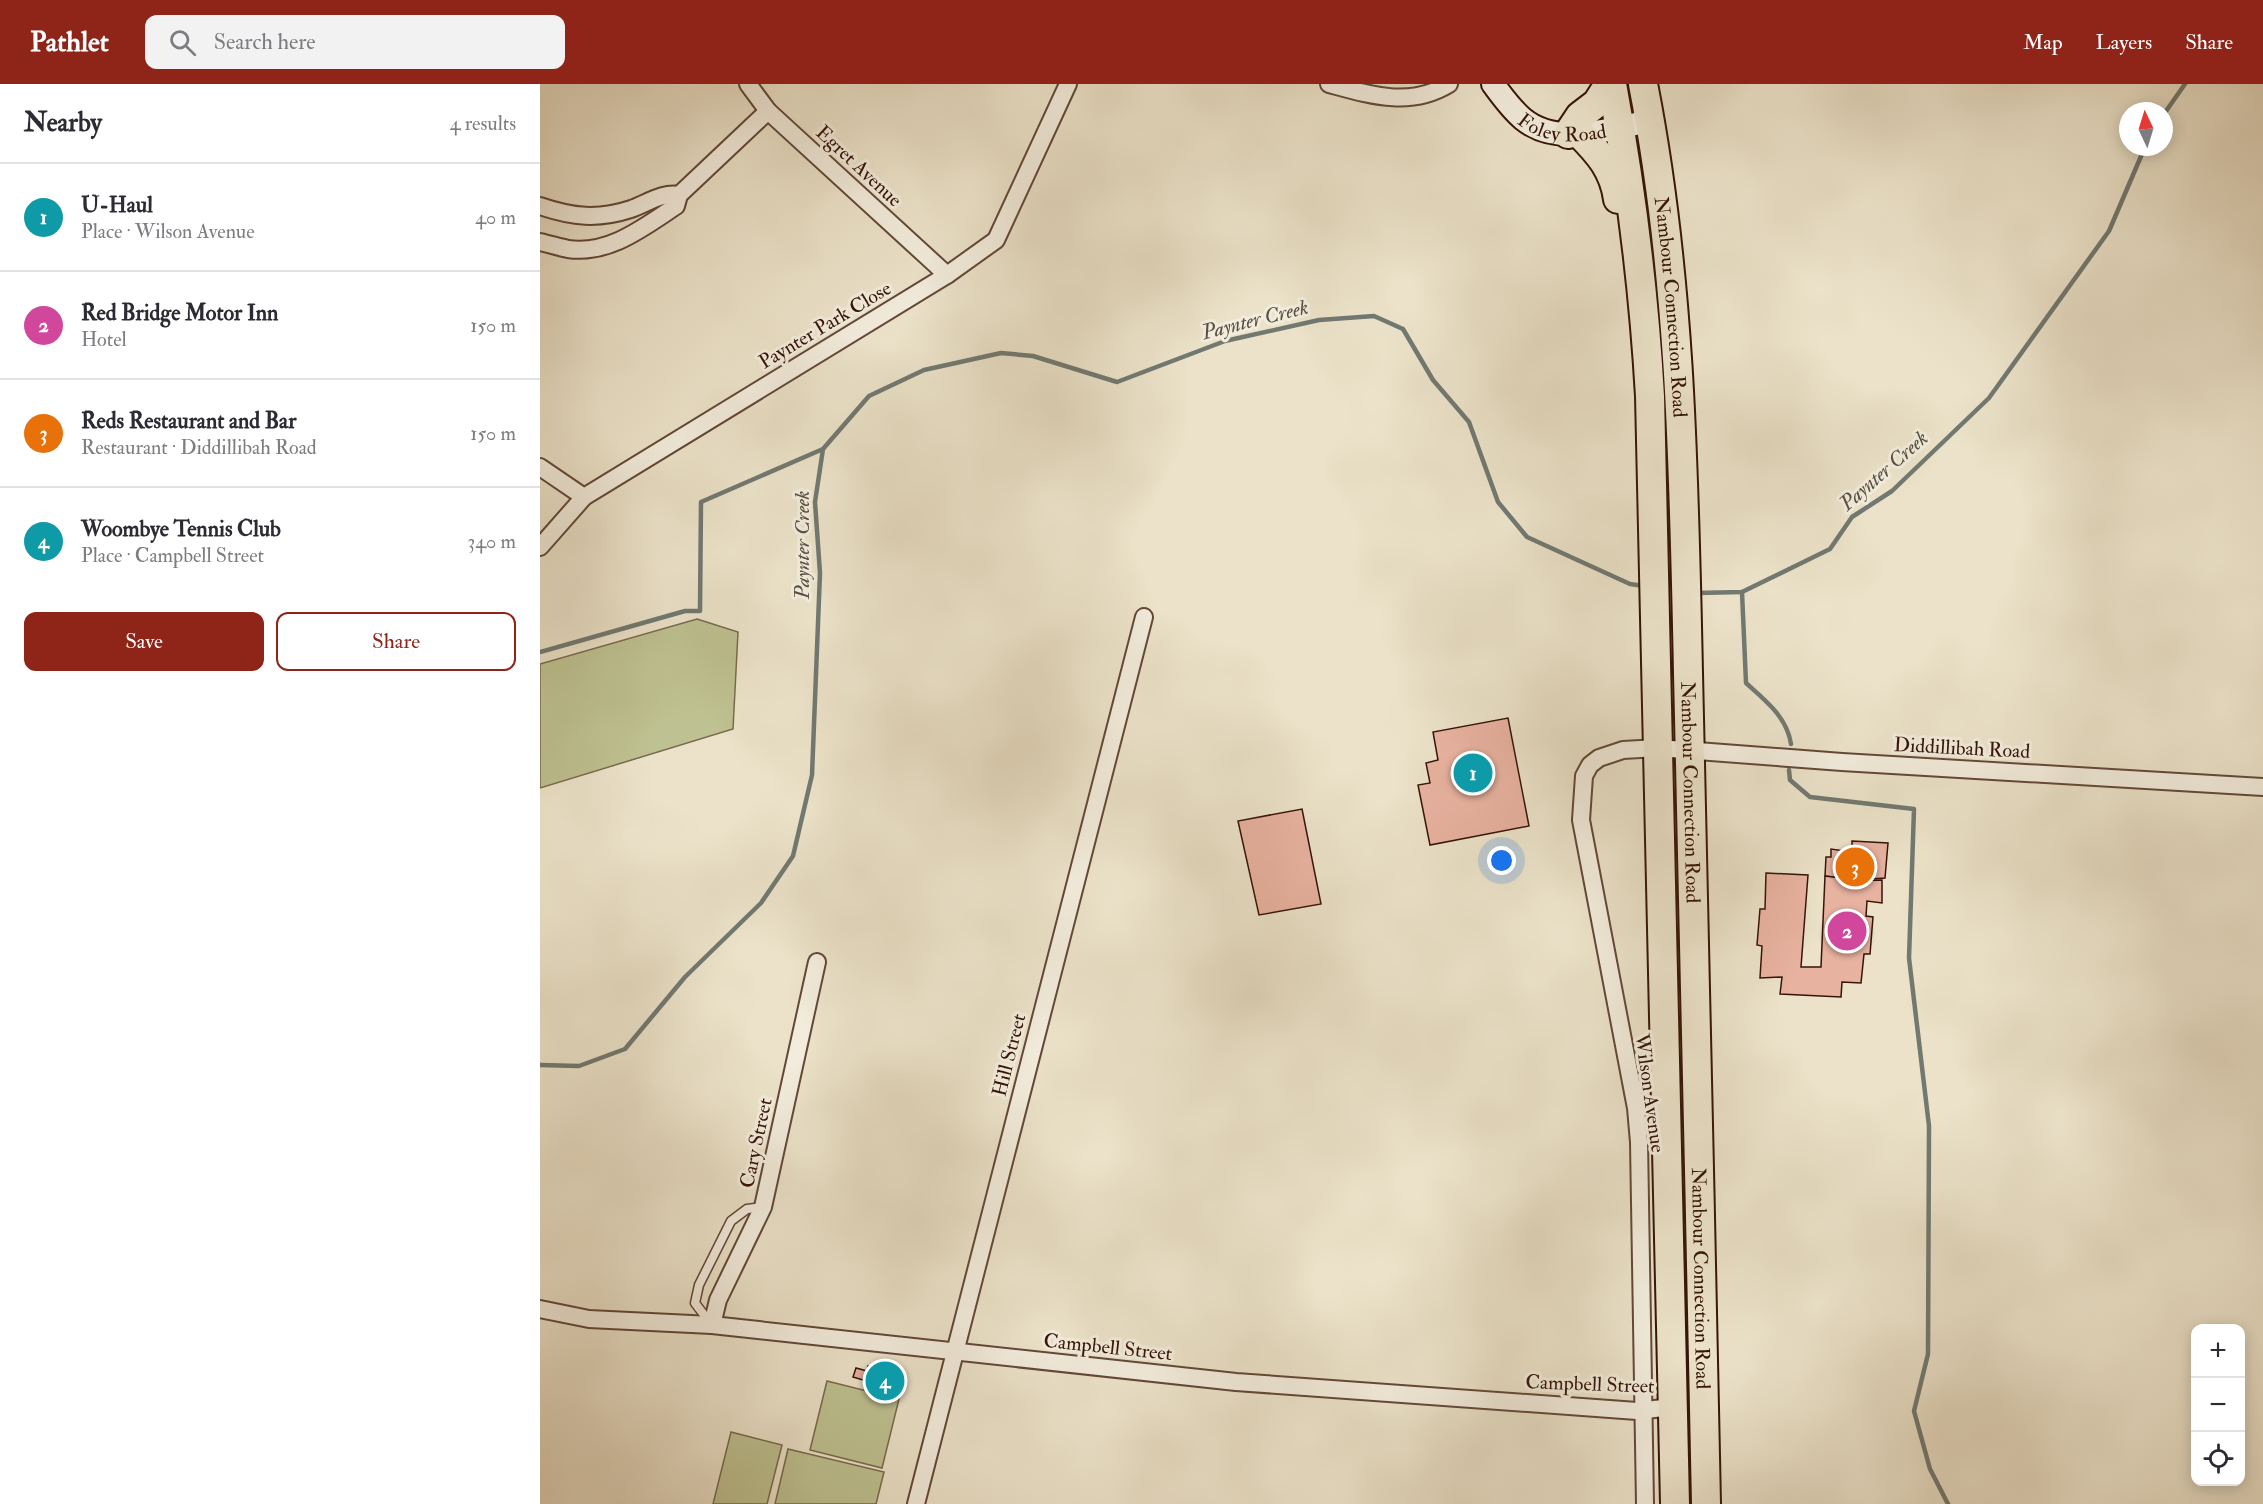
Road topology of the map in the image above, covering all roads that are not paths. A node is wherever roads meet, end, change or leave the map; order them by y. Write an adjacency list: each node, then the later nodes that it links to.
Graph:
1 (748, 84): 8 (street, Egret Avenue)
2 (1068, 84): 15 (street, Paynter Park Close)
3 (1329, 84): 4 (street)
4 (1449, 84)
5 (1492, 84): 11 (street, Foley Road)
6 (1611, 84): 10 (highway, Nambour Connection Road); 11 (highway)
7 (1643, 84): 9 (highway, Nambour Connection Road)
8 (768, 111): 12 (street); 15 (street, Egret Avenue)
9 (1650, 120): 10 (street, Foley Road); 22 (highway, Nambour Connection Road)
10 (1620, 126): 11 (street, Foley Road); 16 (highway, Nambour Connection Road)
11 (1574, 134): 16 (highway)
12 (679, 195): 13 (street); 14 (street)
13 (540, 206)
14 (540, 242)
15 (946, 275): 18 (street, Paynter Park Close)
16 (1641, 285): 21 (highway, Nambour Connection Road)
17 (540, 467): 18 (street)
18 (584, 497): 19 (street, Paynter Park Close)
19 (540, 547)
20 (1144, 617): 28 (street, Hill Street)
21 (1658, 748): 22 (street, Diddillibah Road); 29 (highway, Nambour Connection Road); 30 (street, Wilson Avenue)
22 (1690, 751): 23 (street, Diddillibah Road); 34 (highway, Nambour Connection Road)
23 (2263, 787)
24 (817, 962): 25 (street, Cary Street)
25 (763, 1207): 27 (street, Cary Street); 27 (lane)
26 (540, 1309): 27 (street, Campbell Street)
27 (712, 1325): 28 (street, Campbell Street)
28 (957, 1351): 30 (street, Campbell Street); 31 (street, Hill Street)
29 (1672, 1407): 30 (street, Campbell Street); 33 (highway, Nambour Connection Road)
30 (1643, 1410): 32 (street, Wilson Avenue)
31 (916, 1504)
32 (1645, 1504)
33 (1675, 1504)
34 (1706, 1504)

